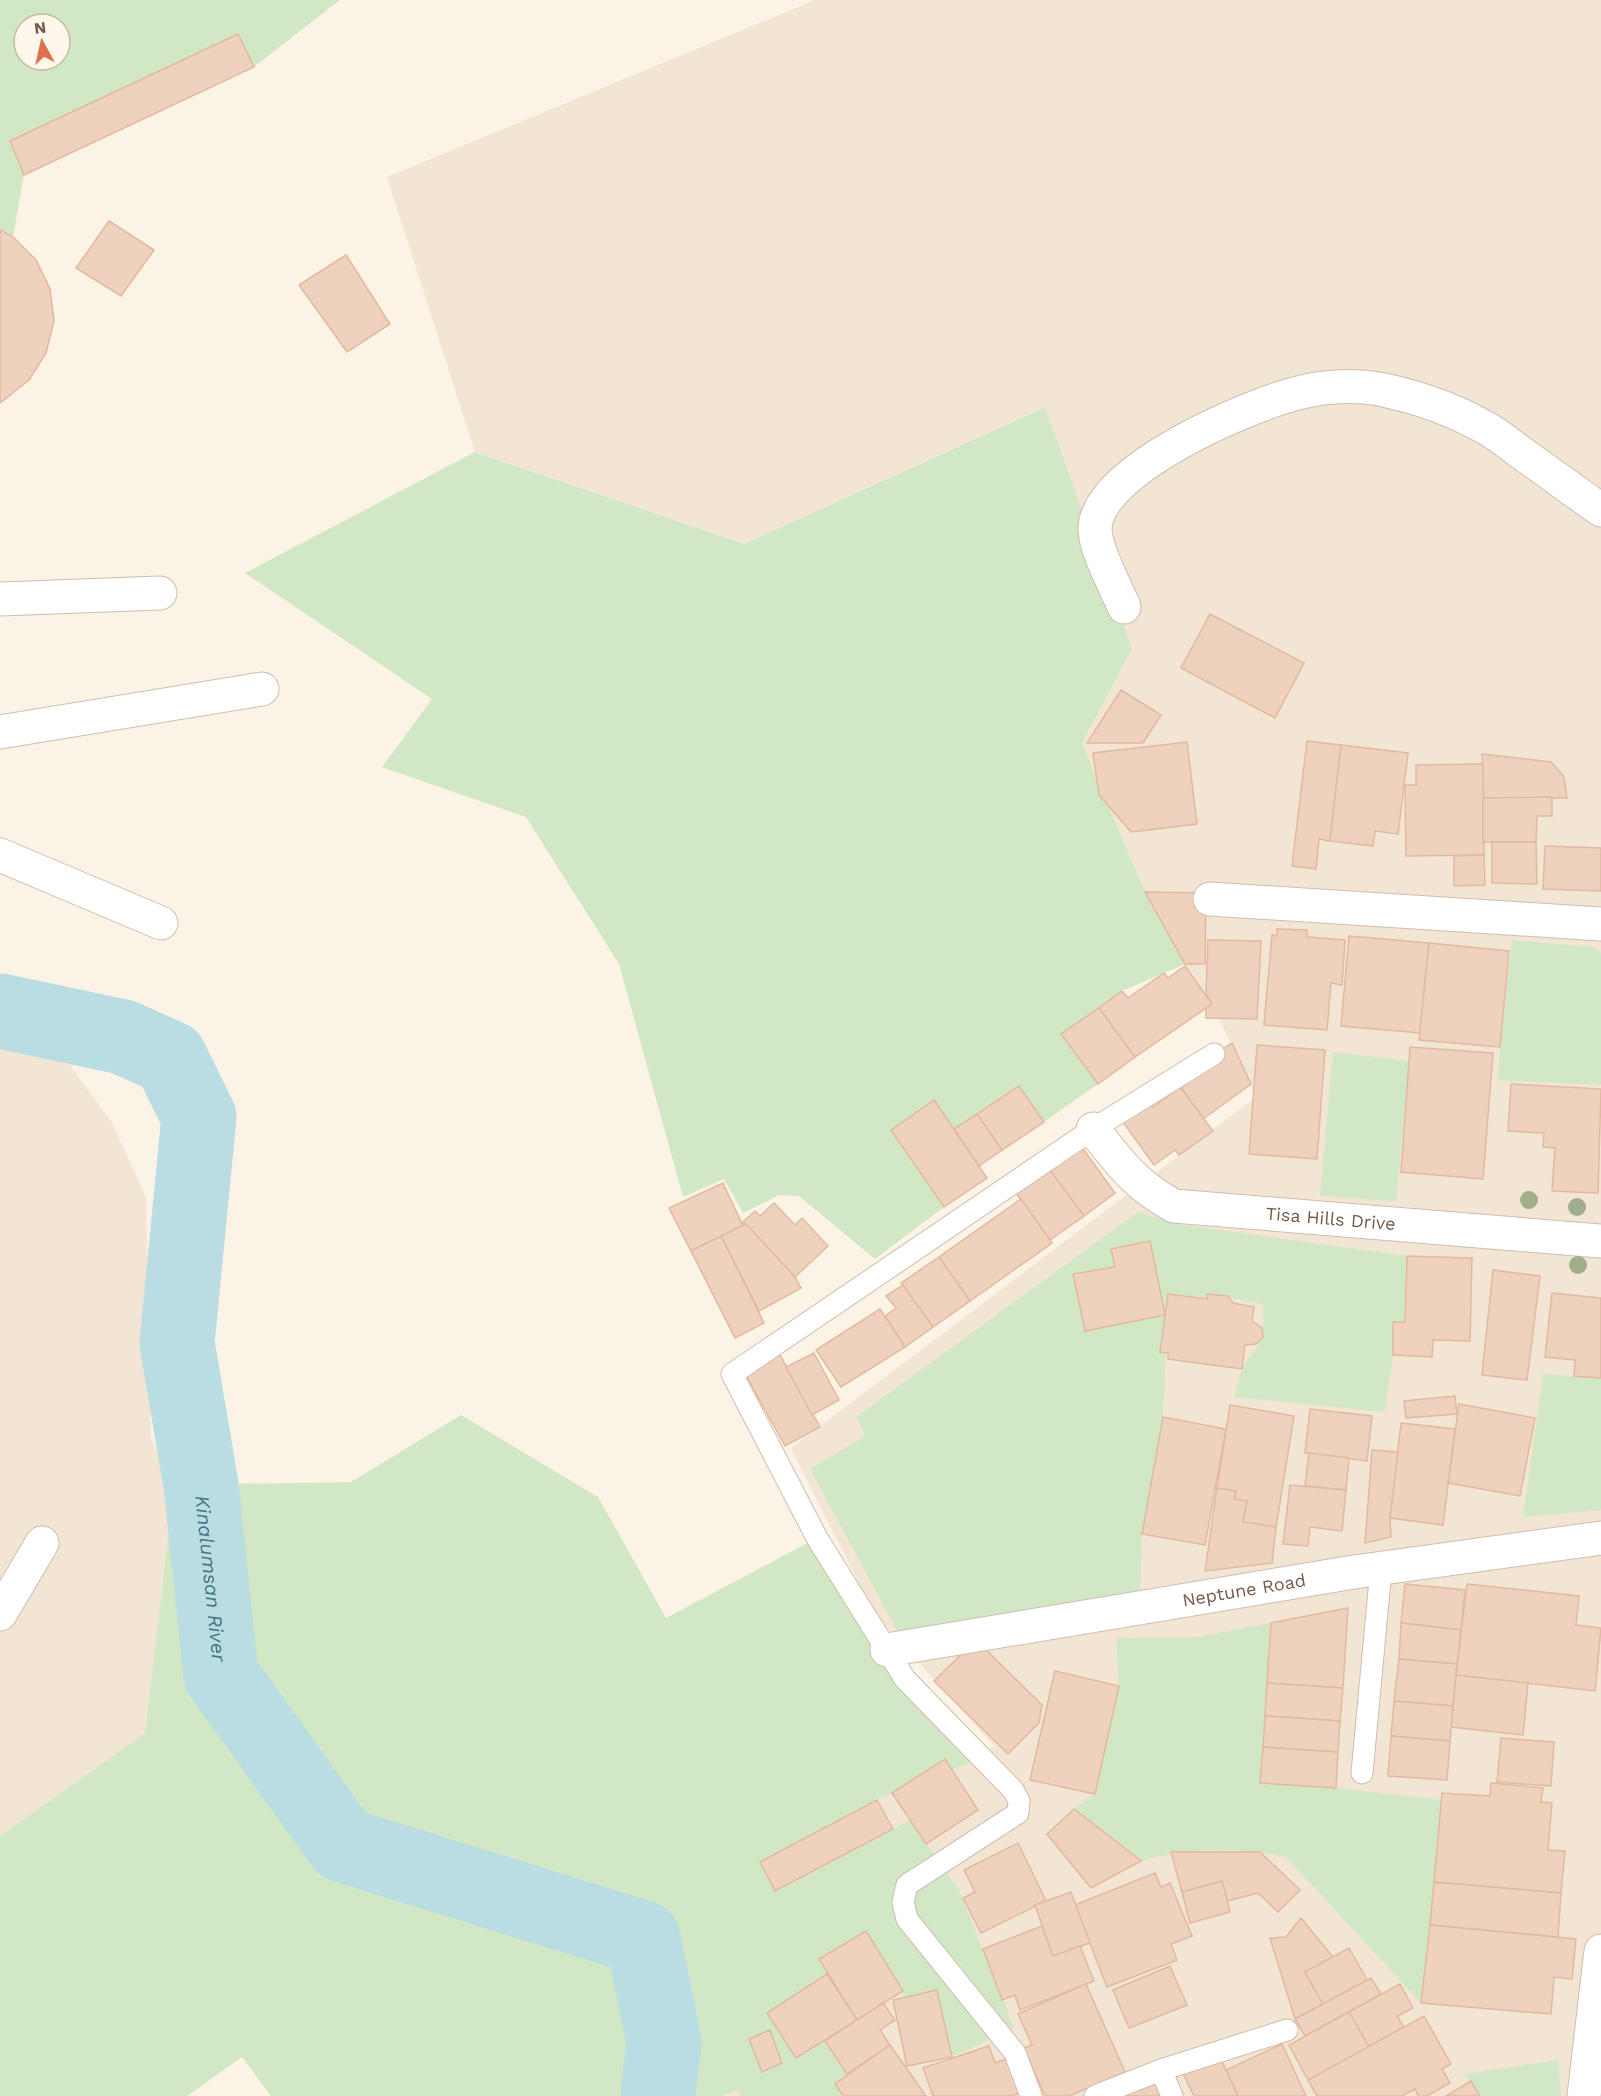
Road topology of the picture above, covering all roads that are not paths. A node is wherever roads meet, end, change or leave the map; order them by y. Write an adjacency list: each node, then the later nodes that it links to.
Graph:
1 (1601, 510): 4 (street)
2 (160, 593): 3 (street)
3 (0, 599)
4 (1124, 607)
5 (262, 689): 6 (street)
6 (0, 732)
7 (0, 855): 9 (street)
8 (1210, 899): 10 (street)
9 (161, 923)
10 (1601, 924)
11 (1214, 1054): 12 (lane)
12 (1093, 1129): 13 (street, Tisa Hills Drive); 18 (lane)
13 (1601, 1241)
14 (1601, 1538): 16 (street, Neptune Road)
15 (42, 1543): 17 (street)
16 (1381, 1569): 18 (street, Neptune Road); 19 (lane)
17 (0, 1614)
18 (887, 1650): 24 (lane)
19 (1362, 1773)
20 (1601, 1951): 23 (street)
21 (1287, 2030): 22 (lane)
22 (1161, 2070): 25 (lane); 26 (lane)
23 (1591, 2079)
24 (1031, 2096)
25 (1095, 2096)
26 (1172, 2096)

